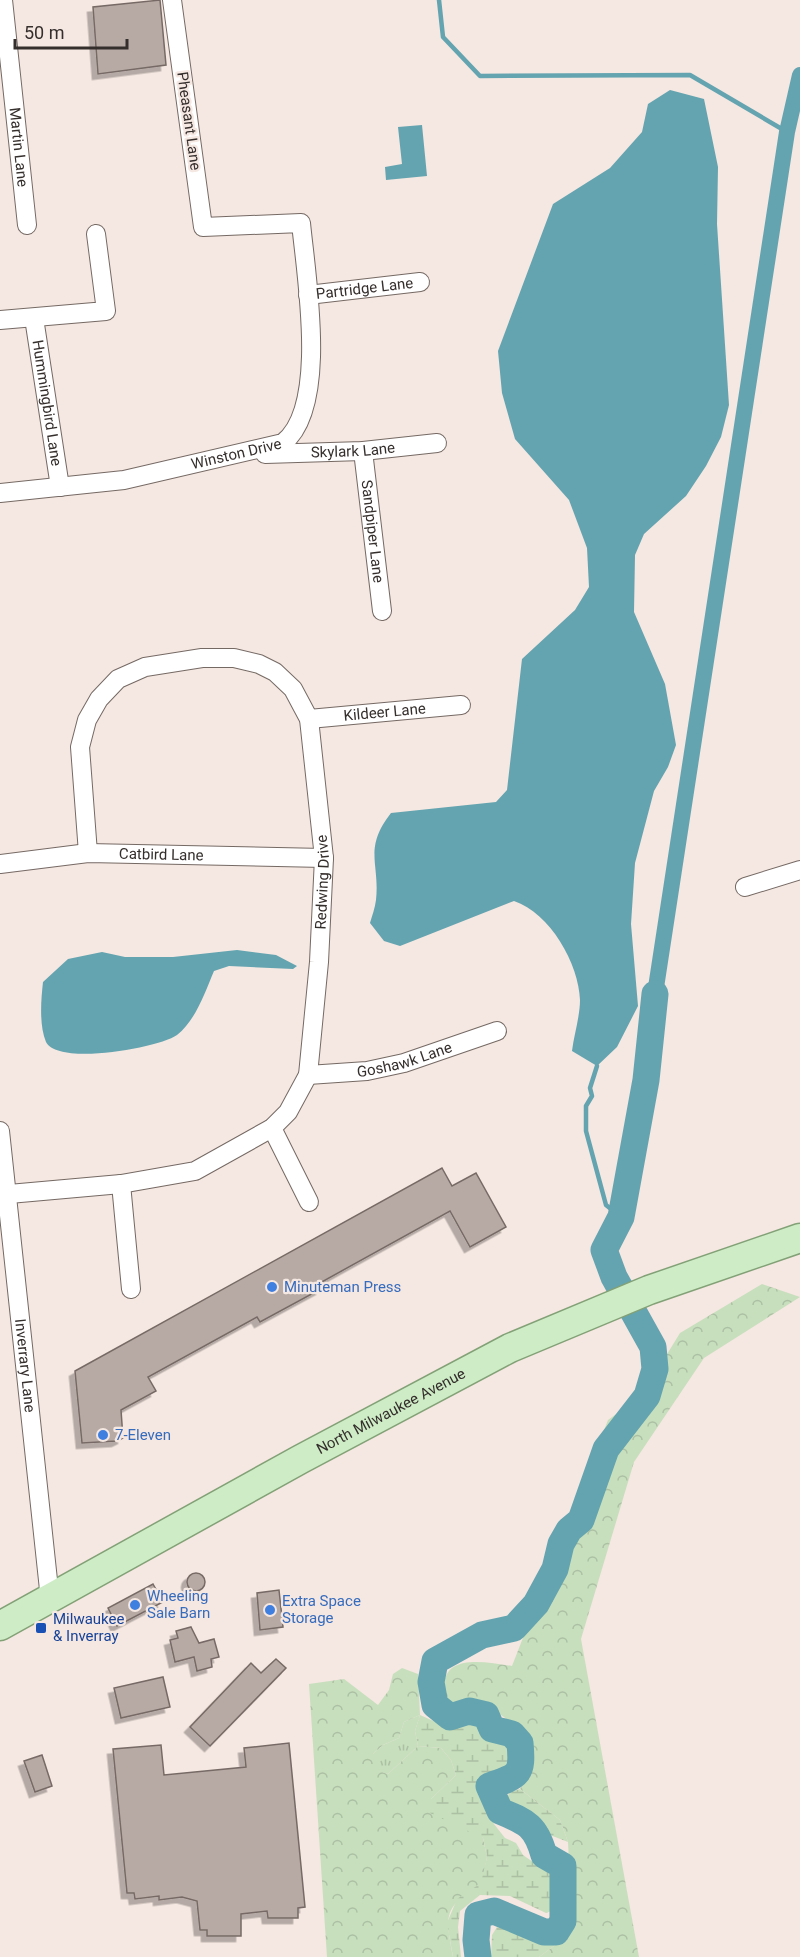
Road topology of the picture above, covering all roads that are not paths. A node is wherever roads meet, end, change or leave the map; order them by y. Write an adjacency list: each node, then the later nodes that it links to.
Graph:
1 (3, 0): 4 (street, Martin Lane)
2 (172, 0): 3 (street, Pheasant Lane)
3 (301, 223): 7 (street, Winston Drive)
4 (27, 225)
5 (96, 234): 8 (street)
6 (420, 282): 7 (street, Partridge Lane)
7 (308, 295): 12 (street, Winston Drive)
8 (34, 318): 9 (street); 13 (street, Hummingbird Lane)
9 (0, 320)
10 (437, 443): 11 (street, Skylark Lane)
11 (363, 452): 12 (street, Skylark Lane); 15 (street, Sandpiper Lane)
12 (234, 454): 13 (street, Winston Drive)
13 (60, 486): 14 (street, Winston Drive)
14 (0, 493)
15 (382, 611)
16 (461, 705): 17 (street, Kildeer Lane)
17 (309, 719): 18 (street, Redwing Drive); 19 (street, Redwing Drive)
18 (88, 853): 19 (street, Catbird Lane); 20 (street, Catbird Lane)
19 (324, 858): 24 (street, Redwing Drive)
20 (0, 864)
21 (800, 870): 22 (street)
22 (746, 887)
23 (497, 1031): 24 (street, Goshawk Lane)
24 (308, 1075): 25 (street, Redwing Drive)
25 (272, 1128): 27 (street, Redwing Drive); 29 (street)
26 (0, 1131): 28 (street, Inverrary Lane)
27 (121, 1184): 28 (street, Redwing Drive); 31 (street)
28 (9, 1194): 32 (street, Inverrary Lane)
29 (309, 1202)
30 (800, 1238): 32 (main road, North Milwaukee Avenue)
31 (131, 1289)
32 (50, 1599): 33 (main road, North Milwaukee Avenue)
33 (0, 1626)

